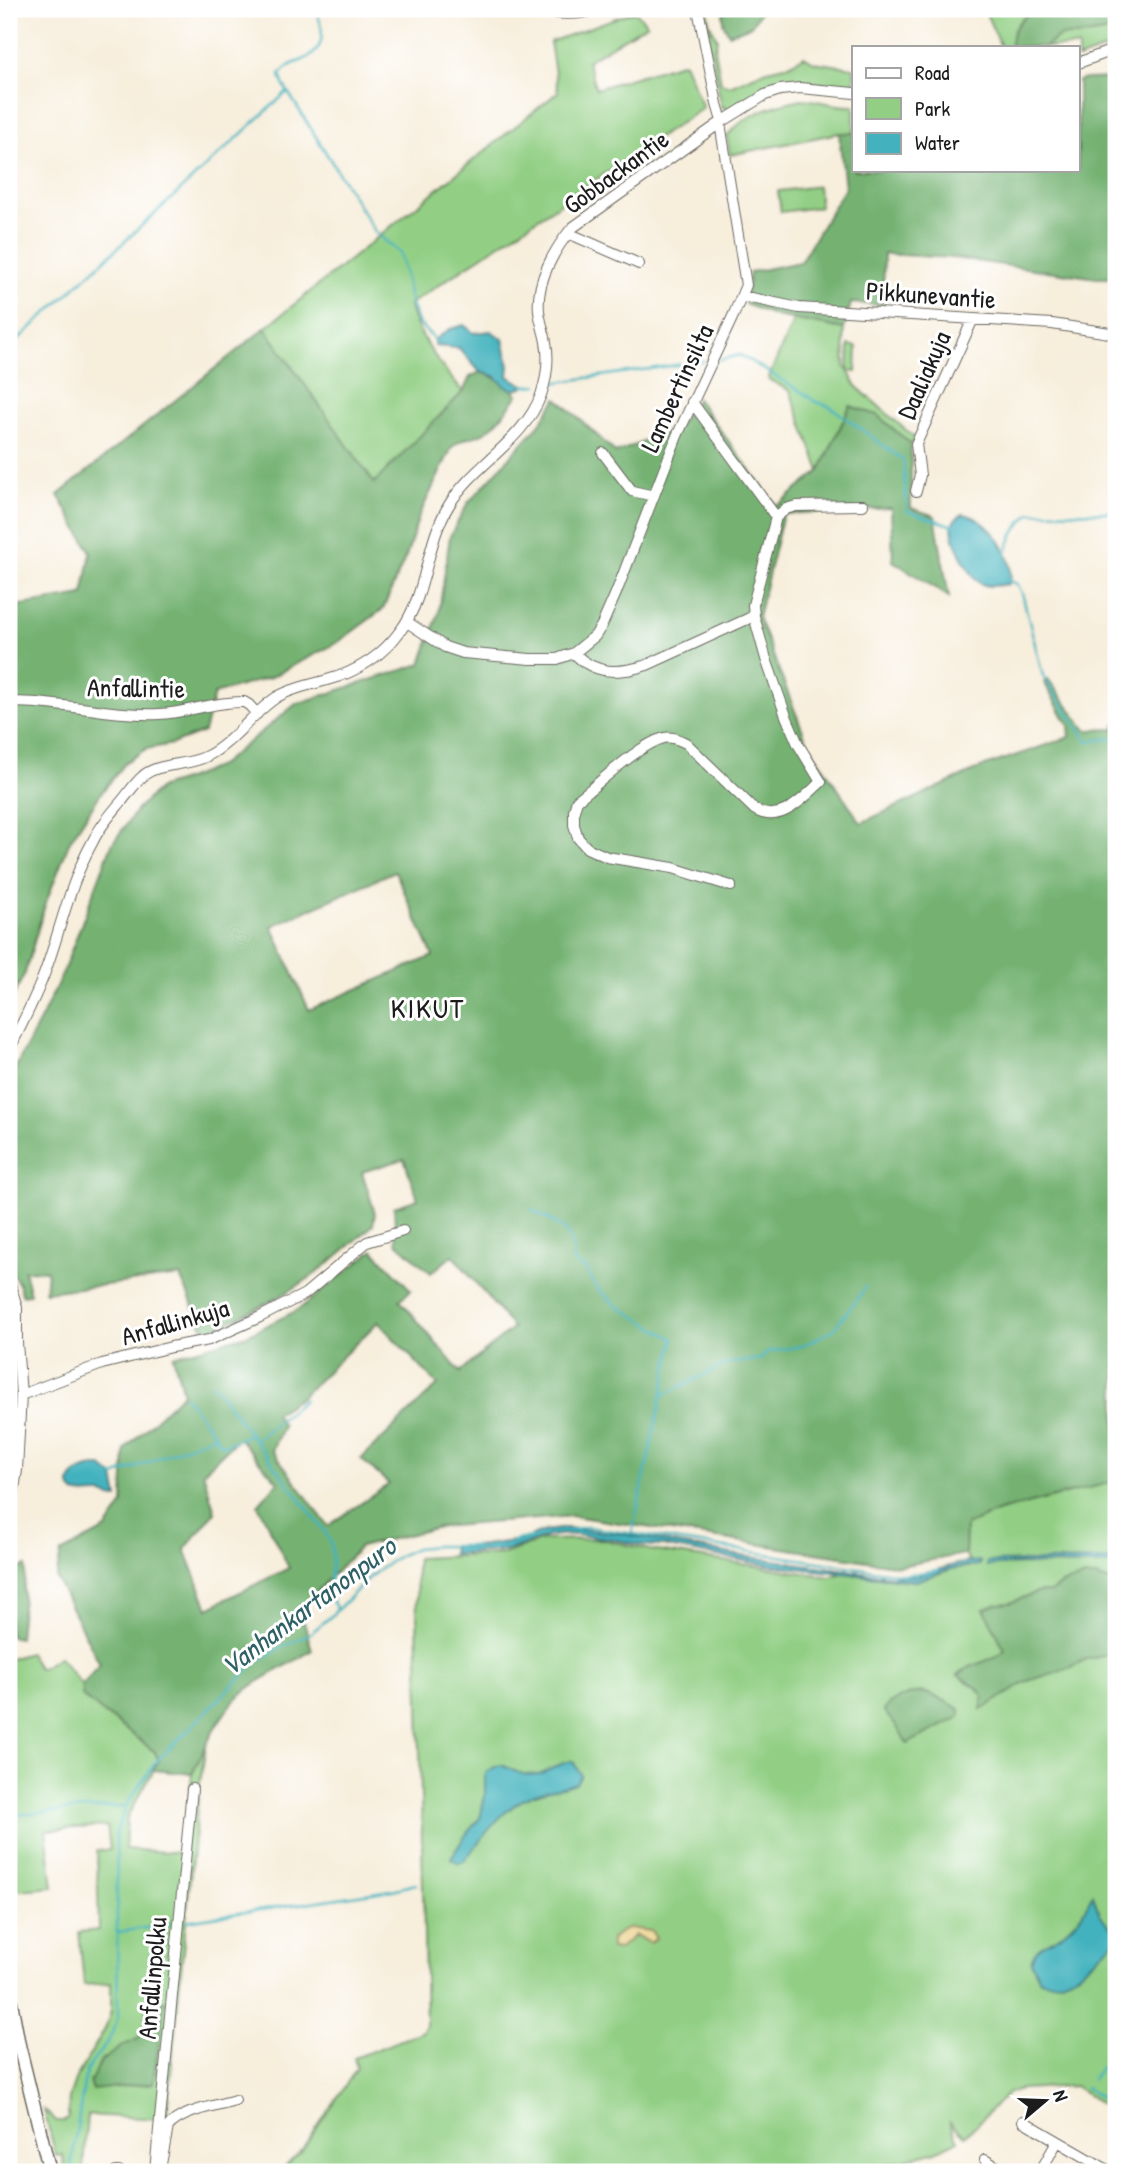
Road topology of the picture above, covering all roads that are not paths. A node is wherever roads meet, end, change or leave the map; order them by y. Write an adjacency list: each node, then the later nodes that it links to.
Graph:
1 (539, 9): 2 (street)
2 (600, 9)
3 (698, 9): 7 (street, Lambertinsilta)
4 (1116, 49): 5 (street)
5 (1080, 62)
6 (852, 93): 7 (street, Gobbackantie)
7 (721, 122): 8 (street, Gobbackantie); 10 (street, Lambertinsilta)
8 (568, 233): 9 (street); 20 (street, Gobbackantie)
9 (639, 264)
10 (743, 296): 11 (street, Pikkunevantie); 13 (street, Lambertinsilta)
11 (973, 318): 12 (street, Pikkunevantie); 15 (street, Daaliakuja)
12 (1116, 334)
13 (692, 402): 16 (street, Lambertinsilta); 18 (street)
14 (603, 453): 16 (street)
15 (916, 491)
16 (654, 496): 21 (street, Lambertinsilta)
17 (863, 505): 18 (street)
18 (776, 517): 19 (street)
19 (754, 616): 21 (street); 24 (street)
20 (407, 622): 21 (street); 23 (street, Gobbackantie)
21 (574, 653)
22 (9, 702): 23 (street, Anfallintie)
23 (257, 714): 25 (street, Gobbackantie)
24 (731, 886)
25 (9, 1050)
26 (403, 1231): 28 (street, Anfallinkuja)
27 (9, 1281): 28 (street)
28 (21, 1395): 29 (street)
29 (9, 1520)
30 (191, 1789): 37 (street, Anfallinpolku)
31 (9, 1991): 36 (main road)
32 (235, 2101): 37 (street, Anfallinpolku)
33 (1023, 2121): 34 (street)
34 (1057, 2142): 39 (street); 40 (street)
35 (985, 2160): 38 (street)
36 (50, 2172)
37 (154, 2172)
38 (1006, 2172)
39 (1040, 2172)
40 (1111, 2172)

